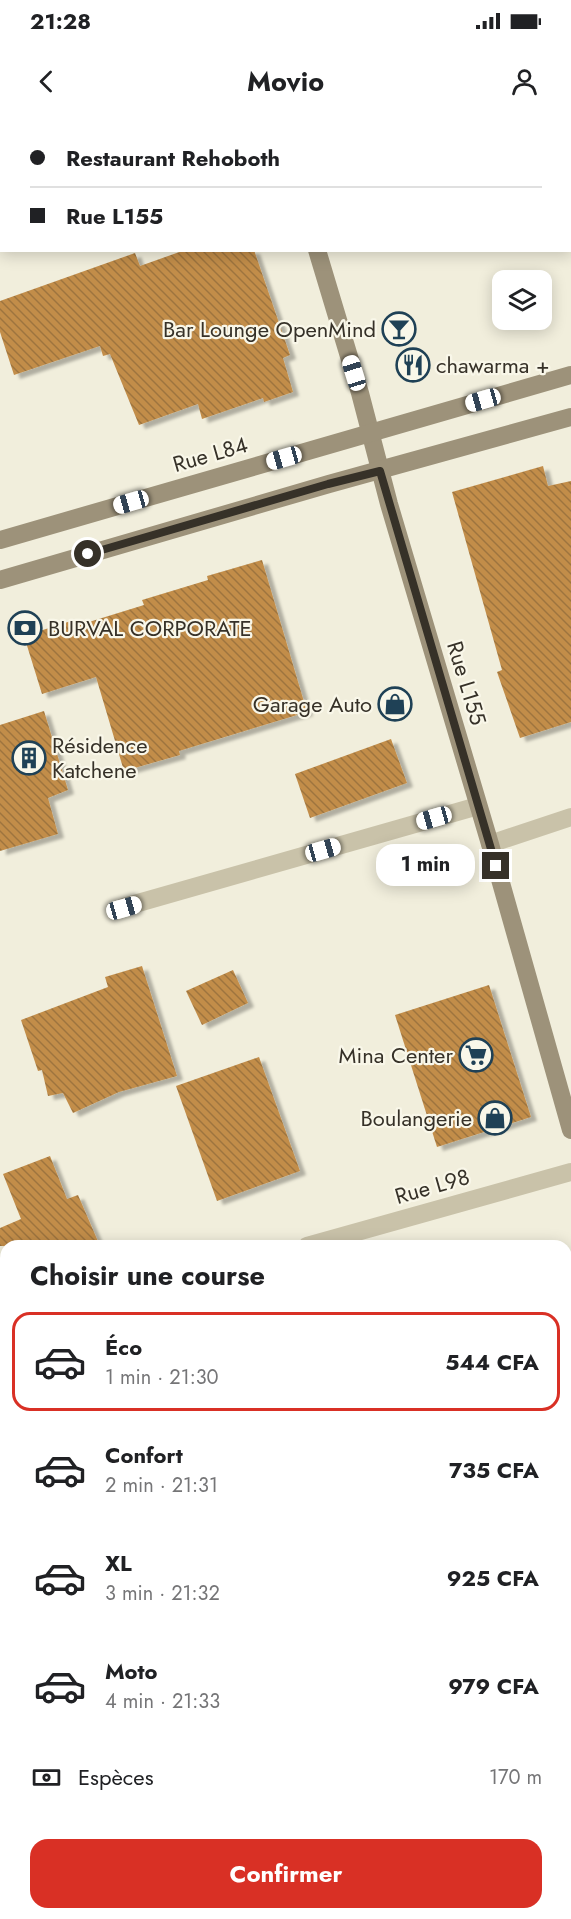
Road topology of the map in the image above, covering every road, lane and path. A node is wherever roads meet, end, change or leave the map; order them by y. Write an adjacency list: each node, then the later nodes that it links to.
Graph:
1 (318, 252): 4 (main road, Rue L155)
2 (571, 375): 4 (main road, Rue L84)
3 (571, 417): 5 (main road)
4 (371, 433): 5 (main road, Rue L155); 6 (main road, Rue L84)
5 (380, 471): 7 (main road); 8 (main road, Rue L155)
6 (0, 540)
7 (0, 580)
8 (478, 806): 10 (main road, Rue L155); 11 (street)
9 (571, 817): 10 (street)
10 (490, 844): 12 (main road, Rue L155)
11 (124, 908)
12 (571, 1130)
13 (571, 1172): 14 (street, Rue L98)
14 (328, 1240)

